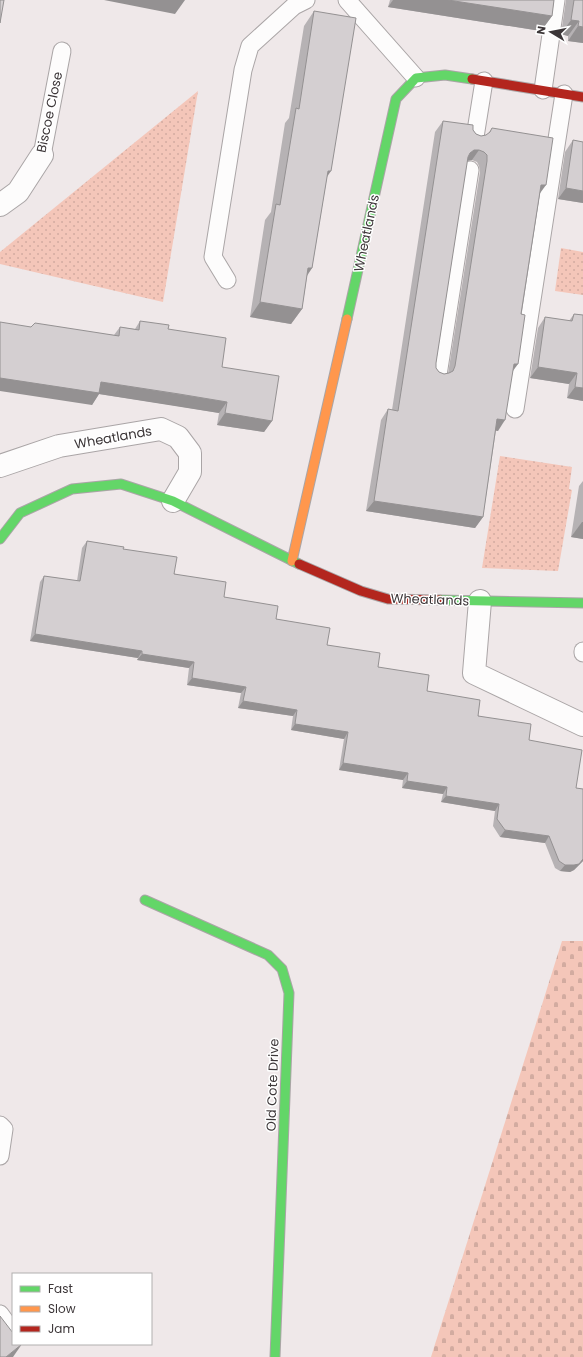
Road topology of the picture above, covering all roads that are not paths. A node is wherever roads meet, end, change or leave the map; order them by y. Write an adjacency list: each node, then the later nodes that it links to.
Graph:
1 (306, 0): 14 (lane)
2 (347, 0): 5 (lane)
3 (556, 0): 7 (lane)
4 (62, 51): 11 (lane, Biscoe Close)
5 (416, 78): 6 (street); 20 (street, Wheatlands)
6 (484, 81): 7 (street); 10 (lane)
7 (543, 90): 8 (street)
8 (564, 94): 9 (street); 16 (lane)
9 (583, 97)
10 (475, 138)
11 (42, 155): 13 (street, Biscoe Close)
12 (470, 170): 15 (lane)
13 (0, 205)
14 (227, 280)
15 (438, 375)
16 (515, 409)
17 (0, 466): 18 (street, Wheatlands)
18 (173, 501): 19 (street, Wheatlands); 20 (street, Wheatlands)
19 (0, 539)
20 (292, 561): 21 (street, Wheatlands)
21 (480, 601): 22 (street, Wheatlands); 23 (street, Wheatlands)
22 (583, 604)
23 (583, 725)
24 (145, 900): 29 (street, Old Cote Drive)
25 (0, 1125): 26 (lane)
26 (0, 1156)
27 (0, 1314): 28 (lane)
28 (12, 1331)
29 (275, 1357)

